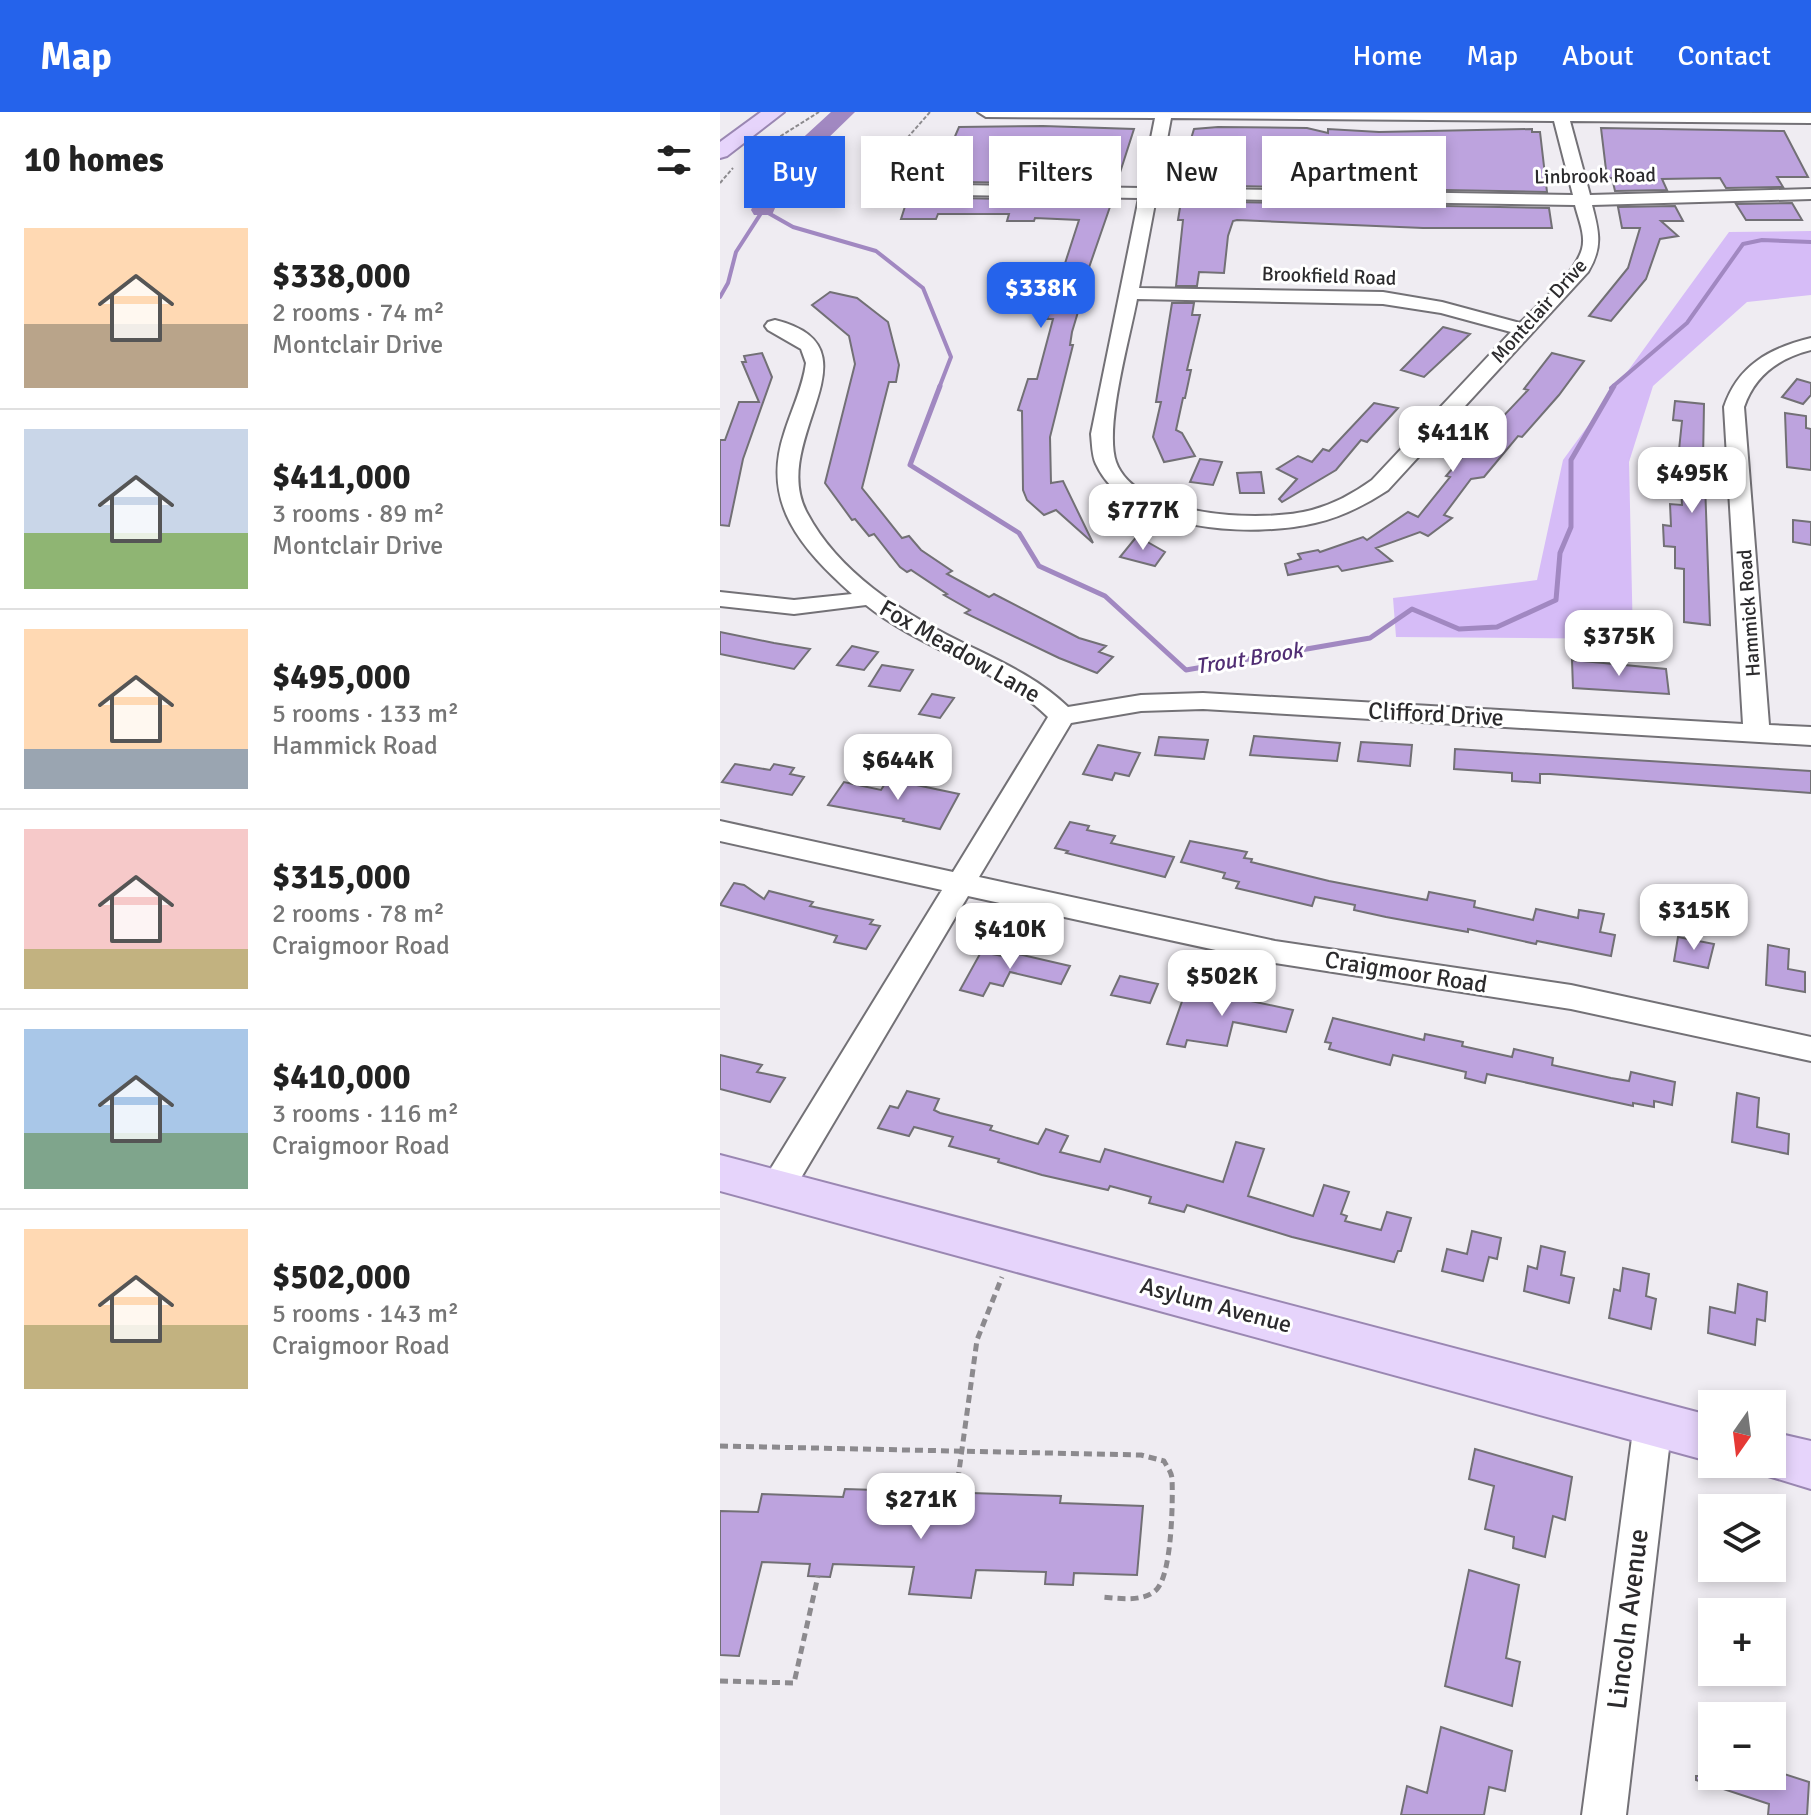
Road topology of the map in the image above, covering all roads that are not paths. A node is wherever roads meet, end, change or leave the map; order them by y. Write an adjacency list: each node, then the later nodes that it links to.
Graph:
1 (774, 112): 9 (main road)
2 (986, 112): 3 (street)
3 (1164, 113): 5 (street); 8 (street, Montclair Drive)
4 (1560, 113): 5 (street); 6 (street); 14 (street, Montclair Drive)
5 (1363, 114)
6 (1758, 114): 7 (street)
7 (1811, 118)
8 (1160, 136)
9 (728, 158)
10 (973, 189): 11 (street, Linbrook Road)
11 (1137, 193)
12 (1811, 194): 14 (street, Linbrook Road)
13 (1246, 195): 14 (street, Linbrook Road)
14 (1580, 200): 18 (street, Montclair Drive)
15 (1147, 208): 16 (street, Montclair Drive)
16 (1129, 293): 18 (street, Brookfield Road); 18 (street, Montclair Drive)
17 (775, 326): 20 (street, Fox Meadow Lane)
18 (1524, 330)
19 (1811, 344): 23 (street, Hammick Road)
20 (867, 598): 21 (street); 22 (street, Fox Meadow Lane)
21 (720, 599)
22 (1062, 716): 23 (street, Clifford Drive); 26 (street, Fox Meadow Lane)
23 (1757, 733): 24 (street, Clifford Drive)
24 (1811, 736)
25 (720, 831): 26 (street, Craigmoor Road)
26 (958, 883): 27 (street, Craigmoor Road); 29 (street, Fox Meadow Lane)
27 (1811, 1049)
28 (720, 1173): 29 (main road, Asylum Avenue)
29 (777, 1188): 30 (main road, Asylum Avenue)
30 (1653, 1423): 31 (main road, Asylum Avenue); 34 (street, Lincoln Avenue)
31 (1698, 1435)
32 (1786, 1459): 33 (main road)
33 (1811, 1465)
34 (1604, 1815)

